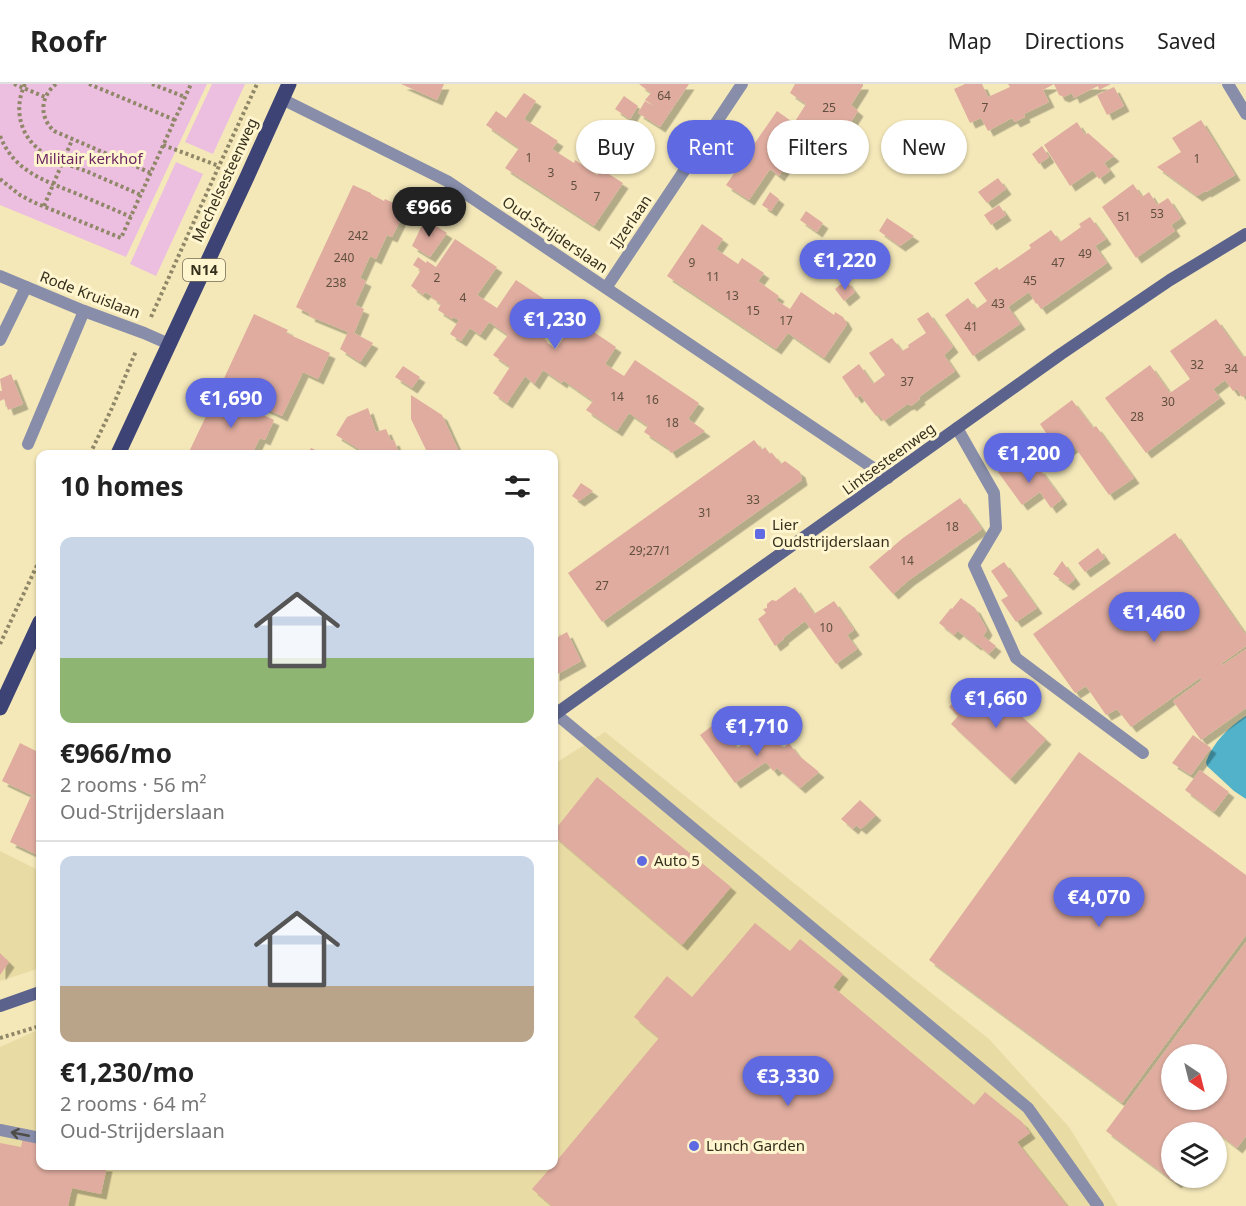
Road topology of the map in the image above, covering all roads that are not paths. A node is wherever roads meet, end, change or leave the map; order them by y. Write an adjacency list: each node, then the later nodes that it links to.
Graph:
1 (289, 84): 4 (main road, Mechelsesteenweg / N14)
2 (742, 84): 9 (street, IJzerlaan)
3 (1228, 84): 5 (street)
4 (282, 99): 9 (street, Oud-Strijderslaan); 12 (main road, Mechelsesteenweg / N14)
5 (1246, 114)
6 (1246, 234): 13 (street, Lintsesteenweg)
7 (0, 276): 8 (street, Rode Kruislaan)
8 (26, 286): 10 (street, Rode Kruislaan); 11 (street)
9 (606, 288): 16 (street, Oud-Strijderslaan)
10 (84, 311): 12 (street, Rode Kruislaan); 14 (street)
11 (0, 340)
12 (169, 344): 15 (main road, Mechelsesteenweg / N14)
13 (957, 428): 16 (street, Lintsesteenweg); 21 (street)
14 (28, 444)
15 (120, 450)
16 (888, 478): 19 (street, Lintsesteenweg)
17 (36, 631): 18 (main road)
18 (0, 708)
19 (558, 712)
20 (558, 716): 26 (street)
21 (1143, 753)
22 (36, 993): 23 (street)
23 (0, 1006)
24 (0, 1130): 25 (street, one-way to 24)
25 (36, 1137)
26 (1098, 1206)

